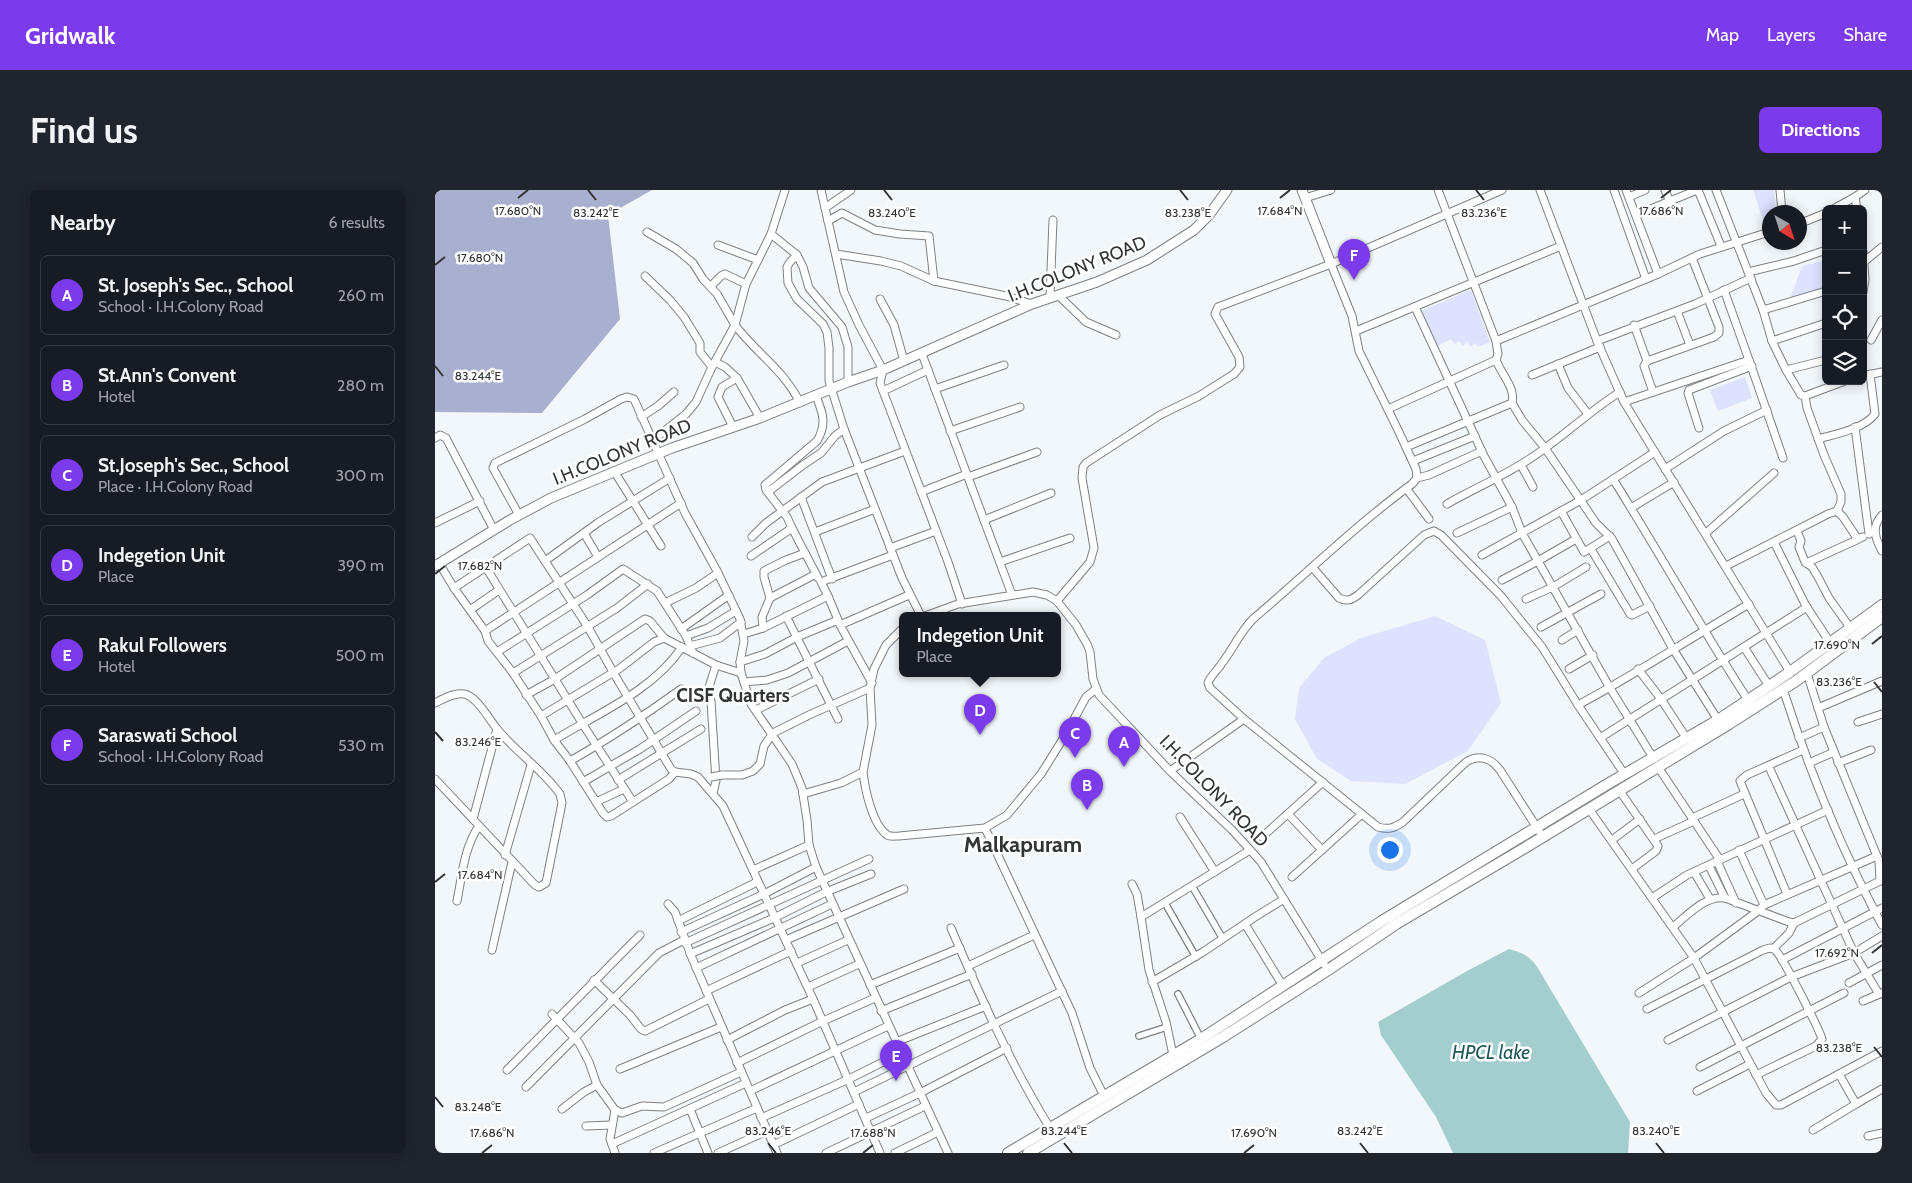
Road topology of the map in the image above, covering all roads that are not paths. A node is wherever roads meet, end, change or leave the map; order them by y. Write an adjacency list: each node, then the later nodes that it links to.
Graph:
1 (785, 190): 31 (street)
2 (821, 190): 23 (street)
3 (851, 190): 23 (street)
4 (1227, 190): 55 (street, I.H.COLONY ROAD)
5 (1331, 190): 17 (street)
6 (1438, 190): 25 (street)
7 (1502, 190): 25 (street)
8 (1540, 190): 35 (street)
9 (1614, 190): 48 (street)
10 (1645, 190): 16 (street)
11 (1665, 190): 19 (street)
12 (1698, 190): 19 (street); 36 (street)
13 (1716, 190): 33 (street)
14 (1780, 190): 20 (street)
15 (1865, 190): 18 (street)
16 (1628, 193): 26 (street)
17 (1304, 194): 44 (street)
18 (1855, 197): 21 (street); 22 (street)
19 (1670, 202): 26 (street)
20 (1781, 205)
21 (1840, 205)
22 (1856, 205)
23 (825, 208): 29 (street)
24 (1822, 214): 28 (street)
25 (1448, 215): 44 (street); 50 (street)
26 (1636, 215): 45 (street)
27 (1053, 220): 55 (street)
28 (1807, 220)
29 (828, 222): 39 (street); 49 (street)
30 (647, 232): 52 (street)
31 (771, 234): 40 (street); 43 (street)
32 (1762, 234): 33 (street)
33 (1737, 241): 36 (street); 46 (street)
34 (718, 245): 43 (street)
35 (1561, 246): 50 (street); 59 (street)
36 (1721, 246): 41 (street)
37 (1882, 246): 42 (street)
38 (1822, 251): 46 (street)
39 (836, 254): 49 (street); 83 (street)
40 (797, 255): 91 (street); 93 (street)
41 (1692, 258): 45 (street); 56 (street)
42 (1867, 259)
43 (758, 260): 51 (street)
44 (1331, 264): 67 (street); 213 (street)
45 (1659, 274): 48 (street)
46 (1749, 275): 53 (street); 61 (street)
47 (645, 276): 81 (street)
48 (1646, 279): 59 (street)
49 (934, 281): 58 (street)
50 (1474, 282): 60 (street); 70 (street)
51 (746, 284): 52 (street); 64 (street)
52 (711, 286): 64 (street)
53 (1724, 290): 56 (street); 79 (street)
54 (1822, 292): 61 (street)
55 (1054, 296): 58 (street, I.H.COLONY ROAD); 68 (street)
56 (1708, 297): 62 (street); 73 (street)
57 (880, 299): 76 (street)
58 (1032, 304): 74 (street, I.H.COLONY ROAD)
59 (1584, 304): 70 (street); 72 (street)
60 (1415, 307): 67 (street); 90 (street)
61 (1763, 310): 71 (street)
62 (1677, 311): 66 (street); 73 (street)
63 (1882, 320): 69 (street)
64 (735, 324): 81 (street); 101 (street)
65 (1822, 324): 71 (street)
66 (1634, 326): 72 (street); 77 (street)
67 (1356, 331): 105 (street)
68 (1116, 335)
69 (1871, 340)
70 (1496, 341): 75 (street)
71 (1772, 341): 85 (street)
72 (1598, 344): 80 (street); 97 (street)
73 (1690, 346): 77 (street)
74 (921, 354): 76 (street, I.H.COLONY ROAD); 84 (street)
75 (1496, 360): 90 (street); 103 (street)
76 (905, 361): 83 (street, I.H.COLONY ROAD)
77 (1647, 361): 98 (street)
78 (1822, 361): 85 (street)
79 (1751, 363): 98 (street); 106 (street); 113 (street)
80 (1558, 364): 87 (street); 107 (street)
81 (714, 365): 89 (street); 119 (street)
82 (1004, 365): 94 (street)
83 (883, 370): 91 (street, I.H.COLONY ROAD); 95 (street)
84 (928, 370): 94 (street); 95 (street)
85 (1786, 370): 100 (street)
86 (1882, 372): 88 (street)
87 (1532, 375)
88 (1867, 375): 112 (street)
89 (737, 378): 109 (street); 111 (street)
90 (1449, 381): 105 (street); 110 (street)
91 (849, 382): 93 (street, I.H.COLONY ROAD)
92 (1834, 385): 100 (street)
93 (831, 389): 99 (street, I.H.COLONY ROAD); 114 (street)
94 (935, 389): 115 (street)
95 (883, 391): 122 (street)
96 (673, 392): 108 (street)
97 (1620, 392): 102 (street); 107 (street)
98 (1653, 392): 102 (street)
99 (816, 396): 101 (street, I.H.COLONY ROAD); 142 (street)
100 (1805, 396): 118 (street)
101 (800, 402): 109 (street, I.H.COLONY ROAD)
102 (1625, 402): 125 (street)
103 (1512, 403): 110 (street); 121 (street)
104 (1020, 407): 115 (street)
105 (1388, 409): 120 (street)
106 (1767, 410): 127 (street); 131 (street)
107 (1588, 414): 121 (street)
108 (641, 417): 119 (street); 157 (street)
109 (760, 418): 111 (street, I.H.COLONY ROAD)
110 (1469, 421): 116 (street); 120 (street)
111 (733, 427): 126 (street, I.H.COLONY ROAD)
112 (1855, 427): 118 (street); 171 (street)
113 (1699, 428)
114 (844, 429): 130 (street); 142 (street)
115 (950, 430): 134 (street)
116 (1475, 436): 123 (street); 128 (street)
117 (435, 438): 147 (street)
118 (1818, 439): 152 (street)
119 (653, 440): 126 (street)
120 (1406, 448): 128 (street)
121 (1545, 448): 129 (street); 146 (street)
122 (905, 451): 130 (street); 143 (street)
123 (1482, 451): 135 (street); 137 (street)
124 (1037, 452): 134 (street)
125 (1655, 452): 131 (street); 138 (street)
126 (658, 454): 132 (street, I.H.COLONY ROAD); 136 (street)
127 (1783, 458)
128 (1413, 461): 137 (street)
129 (1521, 465): 135 (street); 140 (street)
130 (859, 469): 145 (street); 154 (street)
131 (1665, 469): 139 (street)
132 (614, 471): 148 (street); 157 (street, I.H.COLONY ROAD)
133 (1774, 473): 170 (street)
134 (967, 475): 143 (street); 160 (street)
135 (1497, 477): 150 (street); 151 (street)
136 (670, 478): 148 (street); 149 (street)
137 (1417, 478): 141 (street)
138 (1613, 479): 146 (street); 153 (street)
139 (1674, 482): 153 (street); 170 (street)
140 (1533, 487)
141 (1406, 488): 159 (street); 195 (street)
142 (769, 492): 156 (street)
143 (921, 492): 165 (street)
144 (1051, 493): 160 (street)
145 (801, 497): 156 (street); 167 (street)
146 (1581, 500): 155 (street); 173 (street)
147 (480, 501): 161 (street); 164 (street)
148 (633, 501): 162 (street); 168 (street)
149 (681, 503): 162 (street); 196 (street)
150 (1447, 504)
151 (1512, 507): 169 (street); 172 (street)
152 (1839, 507): 166 (street); 177 (street)
153 (1631, 508): 237 (street)
154 (875, 509): 167 (street); 182 (street)
155 (1561, 511): 169 (street); 176 (street)
156 (783, 512): 163 (street); 174 (street)
157 (519, 515): 164 (street, I.H.COLONY ROAD)
158 (1882, 515): 171 (street)
159 (1429, 519)
160 (984, 520): 189 (street)
161 (435, 523)
162 (647, 526): 179 (street); 186 (street)
163 (793, 528): 183 (street); 185 (street)
164 (495, 530): 191 (street, I.H.COLONY ROAD)
165 (936, 531): 182 (street); 216 (street)
166 (1797, 531): 178 (street); 190 (street)
167 (815, 532): 198 (street)
168 (584, 533): 186 (street); 187 (street)
169 (1522, 533): 184 (street); 188 (street)
170 (1706, 533): 193 (street)
171 (1872, 533): 177 (street); 181 (street)
172 (1457, 534)
173 (1609, 536): 180 (street); 219 (street)
174 (752, 537)
175 (1070, 538): 189 (street)
176 (1576, 539): 180 (street); 188 (street)
177 (1859, 539): 190 (street)
178 (1774, 542): 193 (street); 220 (street)
179 (661, 546)
180 (1591, 549): 219 (street)
181 (1882, 551)
182 (892, 552): 198 (street); 208 (street)
183 (805, 553): 197 (street); 211 (street)
184 (1483, 555)
185 (751, 556)
186 (598, 557): 201 (street)
187 (545, 560): 192 (street); 201 (street)
188 (1538, 561): 199 (street); 203 (street)
189 (1000, 562): 209 (street)
190 (1806, 563): 235 (street)
191 (437, 565): 204 (street)
192 (485, 566): 204 (street); 205 (street)
193 (1726, 566): 217 (street)
194 (1586, 567): 203 (street)
195 (1313, 568): 285 (street); 293 (street)
196 (718, 573): 207 (street); 214 (street)
197 (816, 574): 200 (street); 211 (street)
198 (832, 578): 200 (street)
199 (1502, 580)
200 (821, 582): 210 (street)
201 (559, 583): 215 (street); 226 (street)
202 (649, 584): 214 (street); 215 (street); 231 (street)
203 (1553, 587): 212 (street); 225 (street)
204 (454, 588): 221 (street)
205 (499, 590): 221 (street); 226 (street)
206 (1601, 594): 225 (street)
207 (729, 595): 222 (street); 234 (street)
208 (909, 595): 223 (street); 230 (street)
209 (1012, 595): 213 (street); 216 (street)
210 (828, 596): 227 (street); 230 (street)
211 (770, 598): 233 (street)
212 (1526, 600)
213 (1057, 601): 276 (street, I.H.COLONY ROAD)
214 (665, 603): 234 (street)
215 (572, 604): 231 (street); 240 (street)
216 (962, 604): 224 (street)
217 (1749, 604): 237 (street); 241 (street)
218 (1882, 605): 235 (main road)
219 (1650, 606): 252 (street)
220 (1807, 607): 241 (street); 248 (street)
221 (471, 610): 238 (street)
222 (736, 611): 229 (street); 243 (street)
223 (918, 612)
224 (937, 612)
225 (1567, 612): 232 (street); 236 (street)
226 (514, 613): 238 (street); 240 (street)
227 (786, 616): 233 (street); 244 (street)
228 (1882, 617): 263 (main road)
229 (741, 622): 242 (street); 251 (street)
230 (839, 622): 244 (street); 247 (street)
231 (588, 627): 250 (street); 255 (street)
232 (1541, 627)
233 (763, 628): 242 (street)
234 (681, 629): 243 (street)
235 (1851, 629): 248 (main road)
236 (1578, 630): 246 (street); 254 (street)
237 (1705, 630): 252 (street); 257 (street)
238 (485, 631): 253 (street)
239 (899, 631): 272 (street)
240 (527, 633): 253 (street); 255 (street)
241 (1767, 633): 249 (street); 266 (street)
242 (744, 634): 258 (street)
243 (686, 636): 251 (street)
244 (797, 637): 256 (street); 258 (street)
245 (664, 638): 250 (street); 251 (street); 262 (street)
246 (1562, 640)
247 (849, 641): 256 (street); 272 (street)
248 (1831, 644): 266 (main road)
249 (1744, 647): 257 (street); 273 (street)
250 (601, 649): 262 (street); 267 (street)
251 (688, 649): 259 (street); 279 (street)
252 (1673, 649): 261 (street); 269 (street)
253 (497, 652): 264 (street)
254 (1593, 655): 260 (street); 274 (street)
255 (541, 656): 264 (street); 267 (street)
256 (809, 660): 268 (street); 271 (street)
257 (1722, 660): 269 (street); 282 (street)
258 (740, 662): 265 (street)
259 (716, 665): 265 (street); 332 (street)
260 (1569, 669)
261 (1638, 669): 274 (street); 280 (street)
262 (613, 672): 279 (street); 281 (street)
263 (1807, 672): 266 (main road); 286 (street)
264 (513, 673): 278 (street)
265 (741, 673): 271 (street)
266 (1793, 676): 273 (main road); 277 (main road)
267 (555, 679): 278 (street); 281 (street)
268 (819, 679): 284 (street); 287 (street)
269 (1693, 679): 280 (street); 295 (street)
270 (1882, 681): 286 (street)
271 (744, 682): 287 (street)
272 (871, 686): 284 (street); 321 (street)
273 (1769, 686): 282 (main road)
274 (1610, 688): 285 (street); 294 (street)
275 (681, 689): 291 (street)
276 (1096, 689): 319 (street, I.H.COLONY ROAD); 345 (street)
277 (1783, 689): 303 (street); 313 (main road)
278 (526, 695): 290 (street)
279 (627, 696): 291 (street); 297 (street)
280 (1661, 699): 294 (street); 304 (street)
281 (568, 700): 290 (street); 297 (street)
282 (1748, 700): 295 (main road)
283 (435, 703): 299 (street)
284 (831, 705): 292 (street); 301 (street)
285 (1578, 705): 302 (street)
286 (1818, 708): 298 (street)
287 (755, 710): 301 (street)
288 (696, 711): 306 (street)
289 (1882, 714): 296 (street)
290 (541, 716): 305 (street)
291 (641, 719): 306 (street); 307 (street)
292 (838, 719)
293 (1245, 719): 319 (street); 327 (street)
294 (1630, 720): 302 (street); 313 (street)
295 (1718, 720): 304 (main road)
296 (1858, 722)
297 (582, 723): 305 (street); 307 (street)
298 (1824, 727): 303 (street); 310 (street)
299 (497, 729): 316 (street); 340 (street)
300 (701, 729): 311 (street)
301 (773, 733): 326 (street, bridge); 330 (street)
302 (1600, 738): 322 (street)
303 (1799, 738): 308 (street)
304 (1687, 739): 313 (main road)
305 (554, 740): 312 (street)
306 (654, 740): 311 (street); 317 (street)
307 (597, 744): 312 (street); 317 (street)
308 (1803, 750): 314 (street); 318 (street)
309 (1871, 750): 315 (street)
310 (1834, 752): 314 (street); 315 (street)
311 (660, 753): 320 (street); 324 (street)
312 (570, 760): 325 (street)
313 (1656, 763): 322 (main road); 329 (main road); 342 (street)
314 (1809, 763): 336 (street)
315 (1838, 763): 357 (street)
316 (531, 764): 356 (street); 360 (street)
317 (610, 767): 324 (street); 325 (street)
318 (1769, 767): 331 (street); 343 (street)
319 (1171, 770): 353 (street, I.H.COLONY ROAD)
320 (675, 772): 326 (street); 334 (street)
321 (863, 772): 330 (street); 345 (street)
322 (1625, 775): 346 (main road)
323 (435, 778): 340 (street)
324 (618, 780): 328 (street)
325 (583, 782): 333 (street)
326 (702, 782): 332 (street)
327 (1323, 782): 337 (street); 338 (street)
328 (624, 789): 333 (street); 334 (street)
329 (1619, 790): 335 (main road); 341 (street)
330 (803, 794): 352 (street)
331 (1744, 794): 342 (street); 350 (street)
332 (715, 796): 365 (street)
333 (596, 802): 334 (street)
334 (633, 802)
335 (1589, 809): 348 (main road); 351 (street)
336 (1828, 810): 343 (street); 362 (street)
337 (1288, 814): 347 (street); 354 (street)
338 (1362, 814): 346 (street); 354 (street)
339 (1180, 817): 366 (street)
340 (473, 819): 344 (street)
341 (1639, 819): 349 (street); 351 (street)
342 (1693, 819): 349 (street); 359 (street)
343 (1795, 825): 350 (street); 370 (street)
344 (479, 826): 356 (street); 385 (street)
345 (985, 828): 407 (street)
346 (1537, 828): 348 (street); 426 (main road)
347 (1262, 837)
348 (1543, 838): 426 (main road)
349 (1654, 839): 364 (street)
350 (1764, 839): 355 (street); 380 (street)
351 (1612, 840): 364 (street)
352 (809, 845): 363 (street); 365 (street)
353 (1250, 850): 366 (street); 383 (street, I.H.COLONY ROAD)
354 (1322, 850): 369 (street)
355 (1739, 850): 359 (street); 390 (street)
356 (505, 855): 360 (street)
357 (1877, 856): 362 (street); 371 (street)
358 (869, 859): 372 (street)
359 (1718, 861): 361 (street); 387 (street)
360 (512, 862): 415 (street)
361 (1709, 866): 367 (street); 382 (street)
362 (1852, 867): 370 (street); 377 (street)
363 (815, 868): 372 (street); 379 (street)
364 (1632, 869): 381 (street)
365 (753, 870): 373 (street)
366 (1215, 872): 375 (street)
367 (1694, 872): 381 (street); 384 (street)
368 (871, 874): 378 (street)
369 (1292, 878)
370 (1820, 880): 380 (street); 392 (street)
371 (1881, 880): 377 (street)
372 (821, 881): 378 (street); 391 (street)
373 (757, 882): 379 (street); 398 (street)
374 (1132, 884): 396 (street)
375 (1192, 886): 386 (street); 410 (street)
376 (904, 889): 395 (street)
377 (1863, 890): 392 (street); 393 (street)
378 (826, 892): 389 (street); 397 (street)
379 (763, 894): 391 (street); 409 (street)
380 (1787, 894): 390 (street)
381 (1652, 898): 402 (street)
382 (1725, 898): 384 (street); 387 (street)
383 (1284, 899): 400 (street); 426 (street, I.H.COLONY ROAD)
384 (1710, 899): 402 (street)
385 (457, 901)
386 (1165, 903): 396 (street); 419 (street)
387 (1737, 903): 394 (street)
388 (668, 904): 398 (street)
389 (832, 904): 395 (street); 404 (street)
390 (1764, 904): 394 (street)
391 (768, 906): 397 (street); 409 (street)
392 (1831, 906): 399 (street); 405 (street)
393 (1878, 910): 401 (street); 405 (street)
394 (1758, 911): 399 (street); 420 (street)
395 (838, 917): 411 (street); 412 (street)
396 (1141, 917): 433 (street)
397 (774, 918): 404 (street); 418 (street)
398 (678, 922): 409 (street)
399 (1794, 923): 414 (street)
400 (1245, 924): 410 (street); 436 (street)
401 (1882, 924)
402 (1673, 927): 420 (street)
403 (951, 928): 413 (street)
404 (780, 929): 411 (street); 427 (street)
405 (1842, 929): 417 (street); 421 (street)
406 (640, 935): 431 (street)
407 (1034, 935): 425 (street); 439 (street)
408 (1882, 936): 417 (street)
409 (683, 938): 418 (street); 444 (street)
410 (1223, 939): 419 (street)
411 (785, 940): 416 (street)
412 (848, 940): 422 (street); 423 (street)
413 (960, 948): 425 (street); 435 (street)
414 (1774, 948): 421 (street); 432 (street)
415 (492, 950)
416 (791, 951): 422 (street); 438 (street)
417 (1854, 953): 429 (street); 430 (street)
418 (690, 954): 427 (street)
419 (1196, 957): 433 (street)
420 (1694, 958): 432 (street); 440 (street)
421 (1783, 960): 430 (street)
422 (797, 964): 437 (street)
423 (859, 964): 435 (street); 437 (street)
424 (1882, 965): 429 (street)
425 (968, 966): 428 (street)
426 (1325, 966): 436 (main road); 456 (main road)
427 (696, 968): 438 (street)
428 (972, 974): 449 (street); 452 (street)
429 (1866, 974): 434 (street); 443 (street)
430 (1791, 977): 453 (street); 454 (street)
431 (594, 980): 444 (street); 455 (street)
432 (1705, 980): 451 (street); 454 (street)
433 (1152, 982): 461 (street)
434 (1849, 983)
435 (870, 985): 445 (street)
436 (1283, 986): 450 (main road)
437 (808, 987): 446 (street)
438 (706, 991): 447 (street)
439 (1062, 991): 458 (street); 491 (street)
440 (1639, 993)
441 (1843, 993): 453 (street)
442 (1178, 994): 464 (street)
443 (1881, 994): 448 (street)
444 (612, 998): 447 (street); 463 (street)
445 (875, 998): 452 (street); 457 (street)
446 (813, 999): 457 (street); 465 (street)
447 (709, 1000): 460 (street)
448 (1863, 1001)
449 (986, 1006): 458 (street); 467 (street)
450 (1248, 1008): 456 (street); 464 (main road)
451 (1647, 1009)
452 (881, 1011): 459 (street)
453 (1809, 1011): 468 (street); 482 (street)
454 (1723, 1013): 466 (street); 468 (street)
455 (554, 1017): 463 (street); 479 (street)
456 (1253, 1018): 523 (main road)
457 (823, 1021): 470 (street); 474 (street)
458 (996, 1025): 469 (street); 476 (street)
459 (888, 1026): 467 (street); 470 (street)
460 (721, 1027): 465 (street); 478 (street)
461 (1167, 1027): 462 (street); 473 (street)
462 (1139, 1036)
463 (574, 1038): 484 (street); 485 (street)
464 (1201, 1039): 473 (main road)
465 (727, 1040): 474 (street)
466 (1669, 1040)
467 (896, 1042): 472 (street)
468 (1741, 1047): 475 (street); 477 (street)
469 (1007, 1048): 490 (street); 503 (street)
470 (836, 1051): 483 (street); 486 (street)
471 (1882, 1051): 481 (street)
472 (901, 1053): 476 (street); 483 (street)
473 (1173, 1055): 491 (main road)
474 (737, 1063): 480 (street)
475 (1750, 1064): 482 (street); 488 (street)
476 (906, 1066): 489 (street); 490 (street)
477 (1700, 1067)
478 (620, 1069)
479 (507, 1070)
480 (741, 1072): 486 (street); 495 (street)
481 (1839, 1074): 482 (street); 493 (street)
482 (1756, 1075)
483 (849, 1079): 489 (street); 499 (street)
484 (597, 1085): 495 (street); 497 (street)
485 (526, 1087)
486 (748, 1087): 496 (street); 498 (street)
487 (1882, 1089): 493 (street)
488 (1697, 1091)
489 (854, 1092): 492 (street)
490 (920, 1093): 494 (street); 500 (street)
491 (1103, 1096): 503 (main road)
492 (859, 1104): 500 (street); 512 (street)
493 (1856, 1104): 504 (street)
494 (925, 1106): 506 (street); 507 (street)
495 (613, 1107): 501 (street)
496 (757, 1108): 499 (street); 509 (street)
497 (562, 1109)
498 (689, 1109): 509 (street); 511 (street)
499 (761, 1118): 505 (street)
500 (866, 1118): 506 (street)
501 (609, 1125): 502 (street); 511 (street)
502 (586, 1126)
503 (1050, 1128): 522 (main road)
504 (1813, 1130)
505 (767, 1131): 512 (street); 516 (street)
506 (871, 1131): 518 (street); 519 (street)
507 (938, 1132): 520 (street); 521 (street)
508 (1882, 1133): 510 (street)
509 (699, 1134): 514 (street); 515 (street)
510 (1869, 1136)
511 (612, 1144): 513 (street)
512 (773, 1145): 517 (street)
513 (615, 1153)
514 (654, 1153)
515 (708, 1153)
516 (718, 1153)
517 (777, 1153)
518 (826, 1153)
519 (881, 1153)
520 (895, 1153)
521 (948, 1153)
522 (1008, 1153)
523 (1028, 1153)

